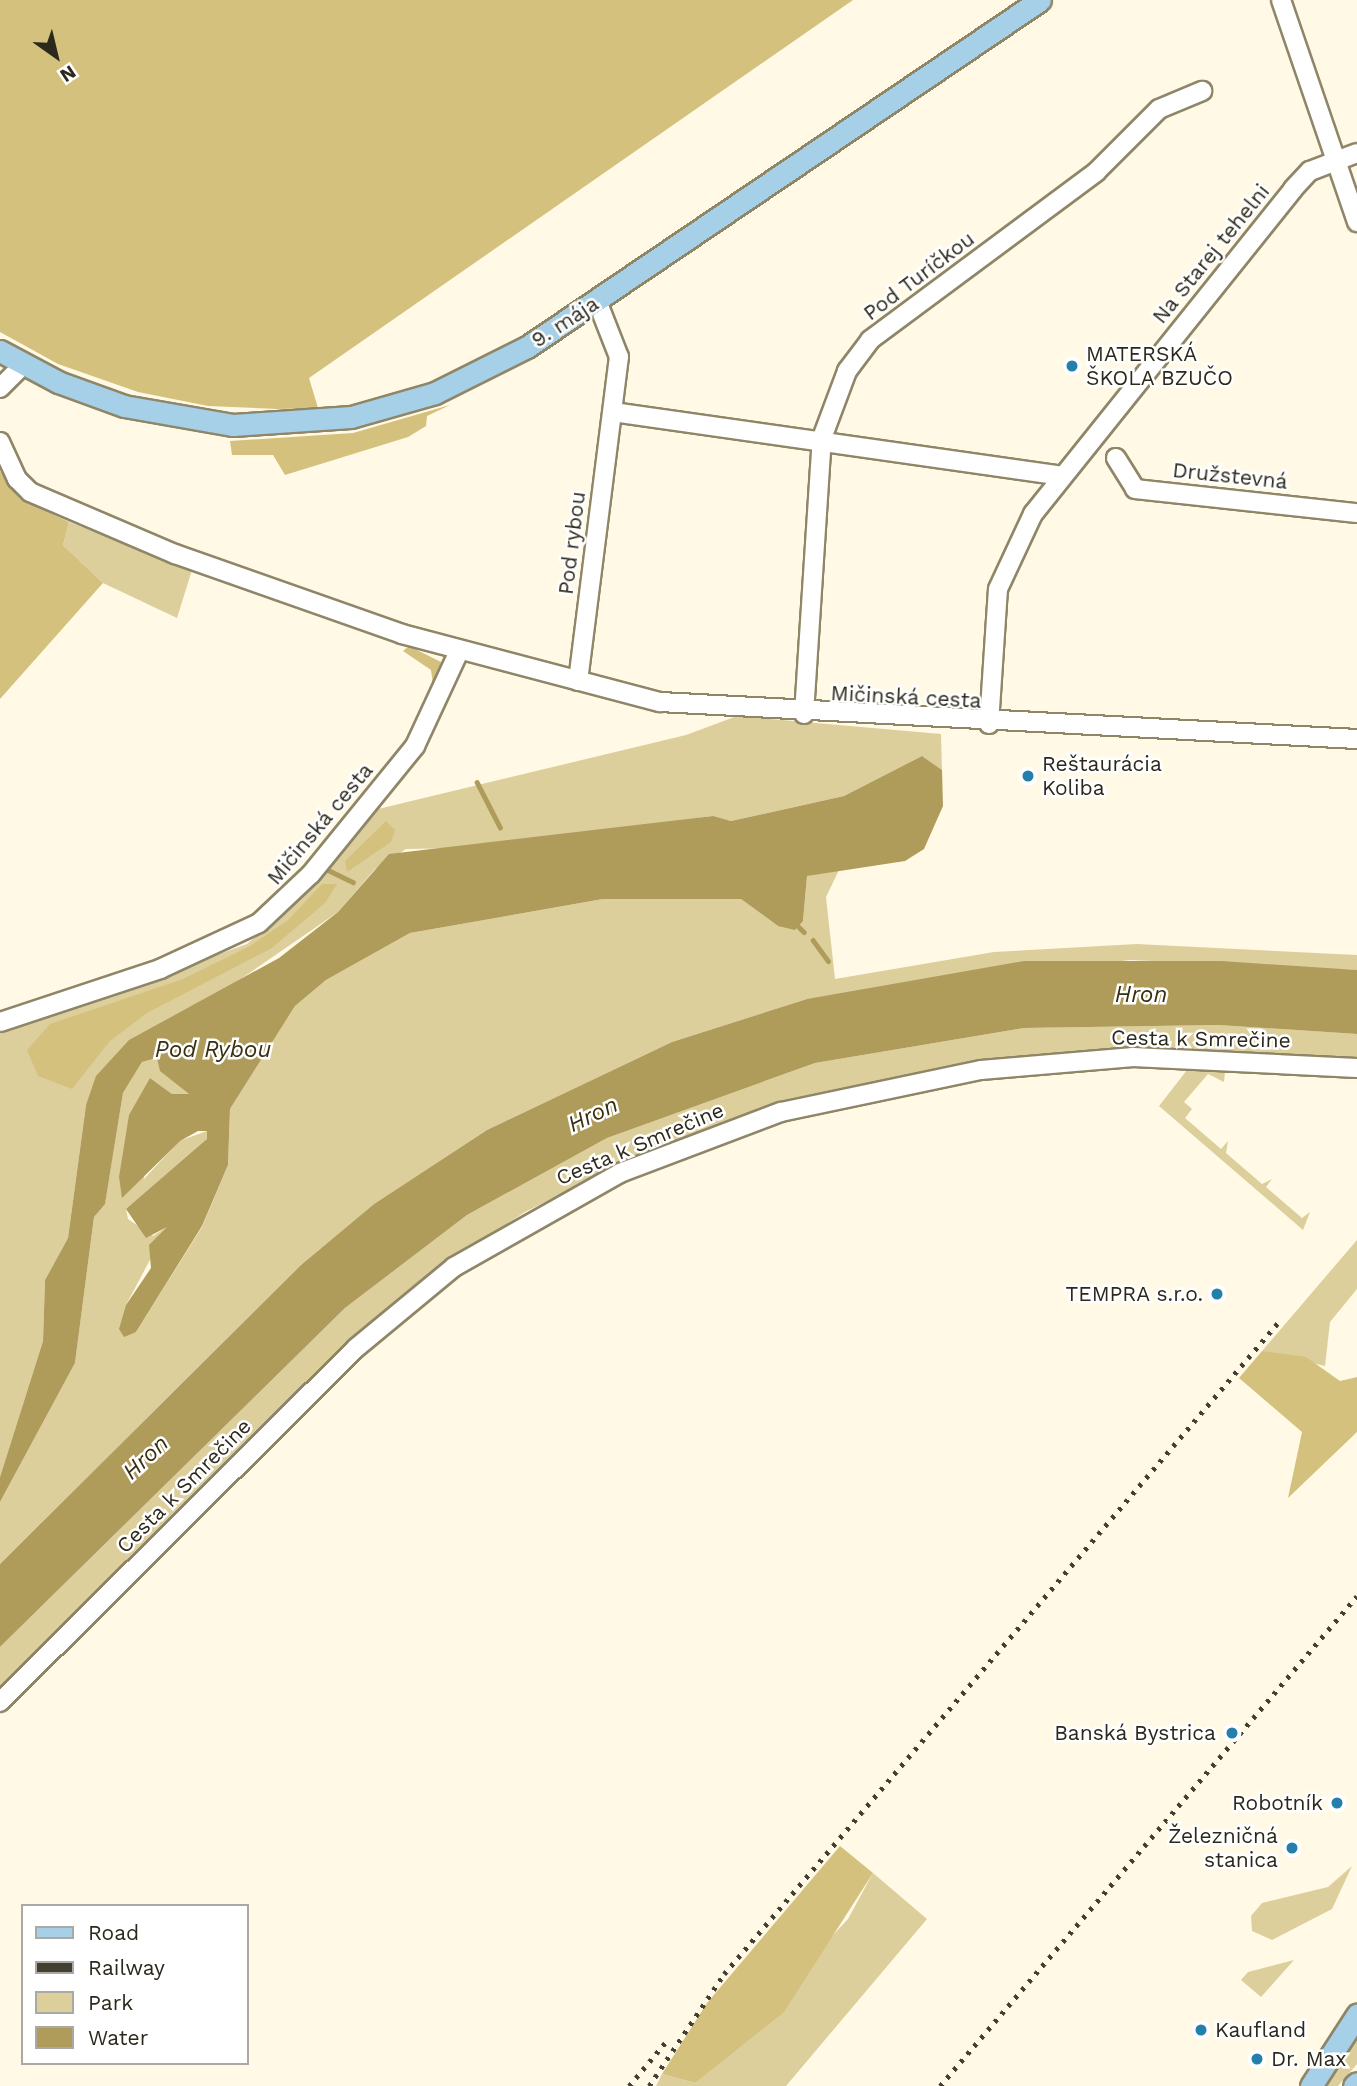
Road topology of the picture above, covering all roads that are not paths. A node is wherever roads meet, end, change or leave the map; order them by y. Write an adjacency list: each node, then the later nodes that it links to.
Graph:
1 (1040, 0): 7 (main road, 9. mája)
2 (1281, 0): 5 (street)
3 (1202, 91): 12 (street, Pod Turíčkou)
4 (1357, 153): 5 (street, Na Starej tehelni)
5 (1336, 160): 6 (street); 15 (street, Na Starej tehelni)
6 (1357, 222)
7 (597, 301): 9 (main road, 9. mája); 11 (street, Pod rybou)
8 (0, 351): 9 (main road, 9. mája)
9 (23, 365): 10 (street)
10 (0, 388)
11 (613, 412): 12 (street); 18 (street, Pod rybou)
12 (822, 438): 15 (street); 19 (street, Pod Turíčkou)
13 (0, 442): 17 (street, Mičinská cesta)
14 (1116, 458): 16 (street, Družstevná)
15 (1058, 475): 20 (street, Na Starej tehelni)
16 (1357, 513)
17 (459, 651): 18 (street, Mičinská cesta); 22 (street, Mičinská cesta)
18 (578, 681): 19 (street, Mičinská cesta)
19 (804, 714): 20 (street, Mičinská cesta)
20 (989, 724): 21 (street, Mičinská cesta)
21 (1357, 739)
22 (0, 1022)
23 (1357, 1068): 24 (street, Cesta k Smrečine)
24 (0, 1702)
25 (1357, 2015): 26 (main road)
26 (1311, 2086)

